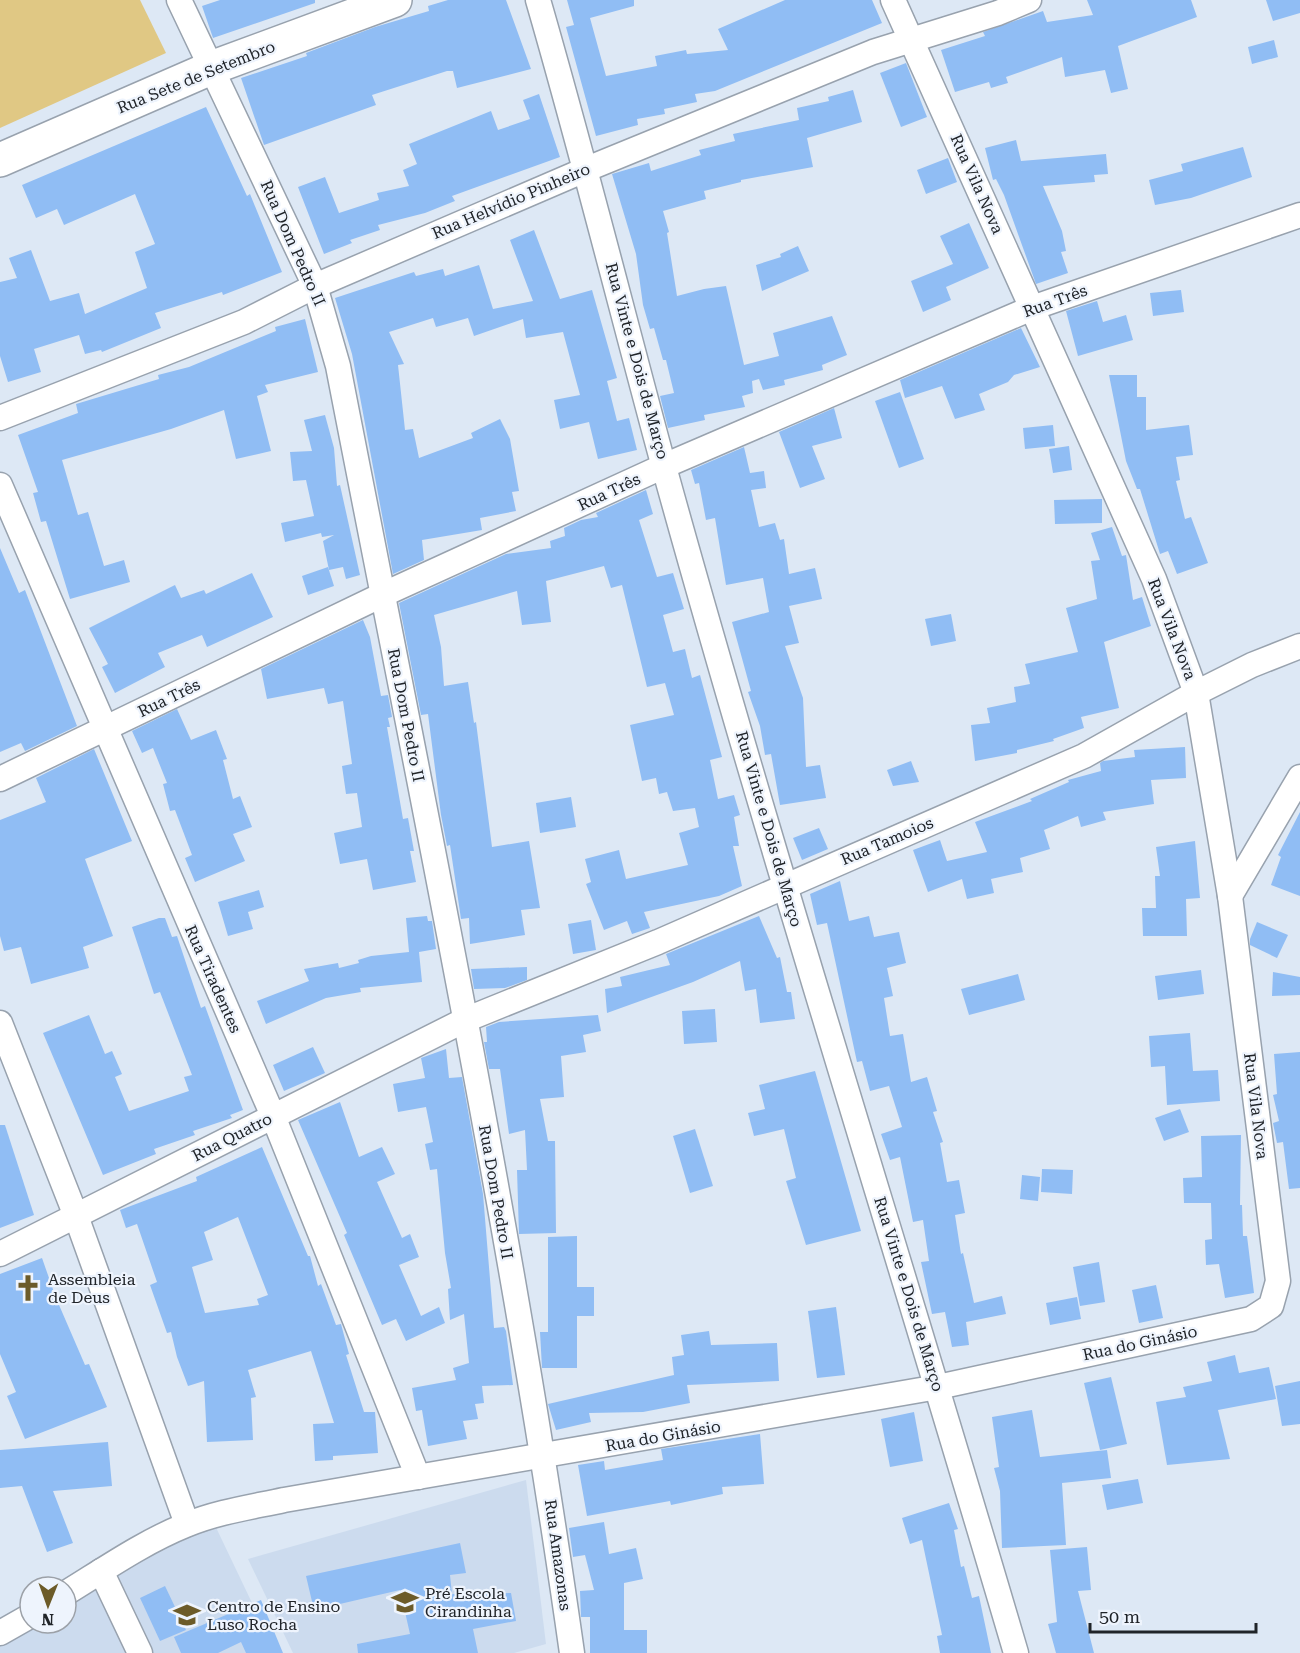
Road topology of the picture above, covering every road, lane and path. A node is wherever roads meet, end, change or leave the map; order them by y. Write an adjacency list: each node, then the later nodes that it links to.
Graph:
1 (179, 0): 7 (street, Rua Dom Pedro II)
2 (395, 0): 7 (street, Rua Sete de Setembro)
3 (538, 0): 9 (street, Rua Vinte e Dois de Março)
4 (892, 0): 6 (street, Rua Vila Nova)
5 (1029, 0): 6 (street, Rua Helvídio Pinheiro)
6 (912, 39): 9 (street, Rua Helvídio Pinheiro); 12 (street, Rua Vila Nova)
7 (211, 68): 8 (street, Rua Sete de Setembro); 11 (street, Rua Dom Pedro II)
8 (0, 160)
9 (587, 169): 11 (street, Rua Helvídio Pinheiro); 14 (street, Rua Vinte e Dois de Março)
10 (1300, 215): 12 (street, Rua Três)
11 (315, 286): 13 (street, Rua Helvídio Pinheiro); 16 (street, Rua Dom Pedro II)
12 (1032, 308): 14 (street, Rua Três); 18 (street, Rua Vila Nova)
13 (0, 418)
14 (664, 466): 16 (street, Rua Três); 22 (street, Rua Vinte e Dois de Março)
15 (0, 485): 19 (street, Rua Tiradentes)
16 (382, 595): 19 (street, Rua Três); 24 (street, Rua Dom Pedro II)
17 (1300, 646): 18 (street, Rua Tamoios)
18 (1196, 693): 22 (street, Rua Tamoios); 23 (street, Rua Vila Nova)
19 (104, 729): 21 (street, Rua Três); 26 (street, Rua Tiradentes)
20 (1300, 777): 23 (street)
21 (0, 779)
22 (784, 885): 24 (street, Rua Tamoios); 30 (street, Rua Vinte e Dois de Março)
23 (1228, 886): 29 (street, Rua Vila Nova)
24 (465, 1020): 26 (street, Rua Quatro); 31 (street, Rua Dom Pedro II)
25 (0, 1023): 27 (street)
26 (273, 1116): 27 (street, Rua Quatro); 32 (street, Rua Tiradentes)
27 (76, 1216): 28 (street, Rua Quatro); 33 (street)
28 (0, 1254)
29 (1271, 1306): 30 (street, Rua do Ginásio)
30 (938, 1387): 31 (street, Rua do Ginásio); 40 (street, Rua Vinte e Dois de Março)
31 (544, 1457): 32 (street, Rua do Ginásio); 39 (street, Rua Amazonas)
32 (418, 1477): 33 (street, Rua do Ginásio)
33 (188, 1524): 34 (street, Rua do Ginásio)
34 (101, 1571): 35 (street, Rua do Ginásio); 38 (street)
35 (78, 1585)
36 (18, 1623): 37 (street)
37 (0, 1633)
38 (140, 1653)
39 (572, 1653)
40 (1016, 1653)

